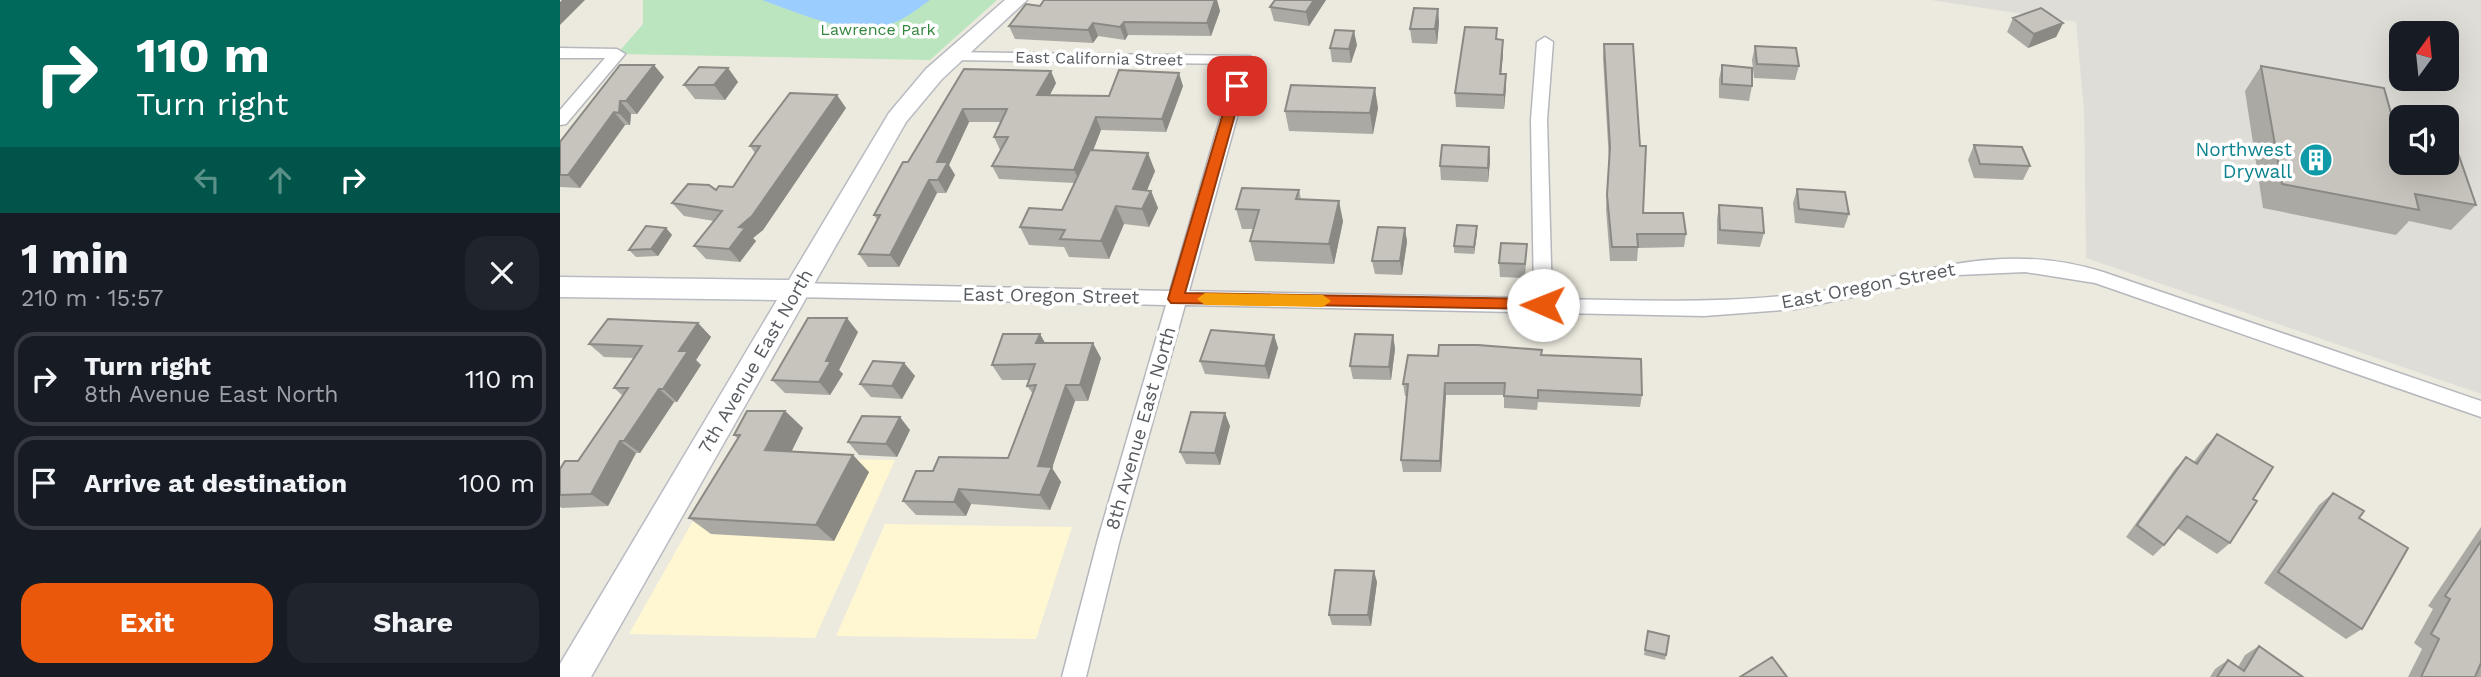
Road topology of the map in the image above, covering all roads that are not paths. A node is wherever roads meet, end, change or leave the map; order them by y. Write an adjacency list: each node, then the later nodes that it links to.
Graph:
1 (1017, 0): 5 (main road, 7th Avenue East North)
2 (1545, 42): 11 (street)
3 (560, 53): 4 (street)
4 (617, 54): 7 (street)
5 (953, 55): 6 (street, East California Street); 9 (main road, 7th Avenue East North)
6 (1245, 59): 10 (street, 8th Avenue East North)
7 (560, 120)
8 (560, 287): 9 (main road, East Oregon Street)
9 (795, 290): 10 (street, East Oregon Street); 13 (main road, 7th Avenue East North)
10 (1176, 299): 11 (street, East Oregon Street); 14 (street, 8th Avenue East North)
11 (1543, 305): 12 (street, East Oregon Street)
12 (2481, 409)
13 (572, 677)
14 (1074, 677)

